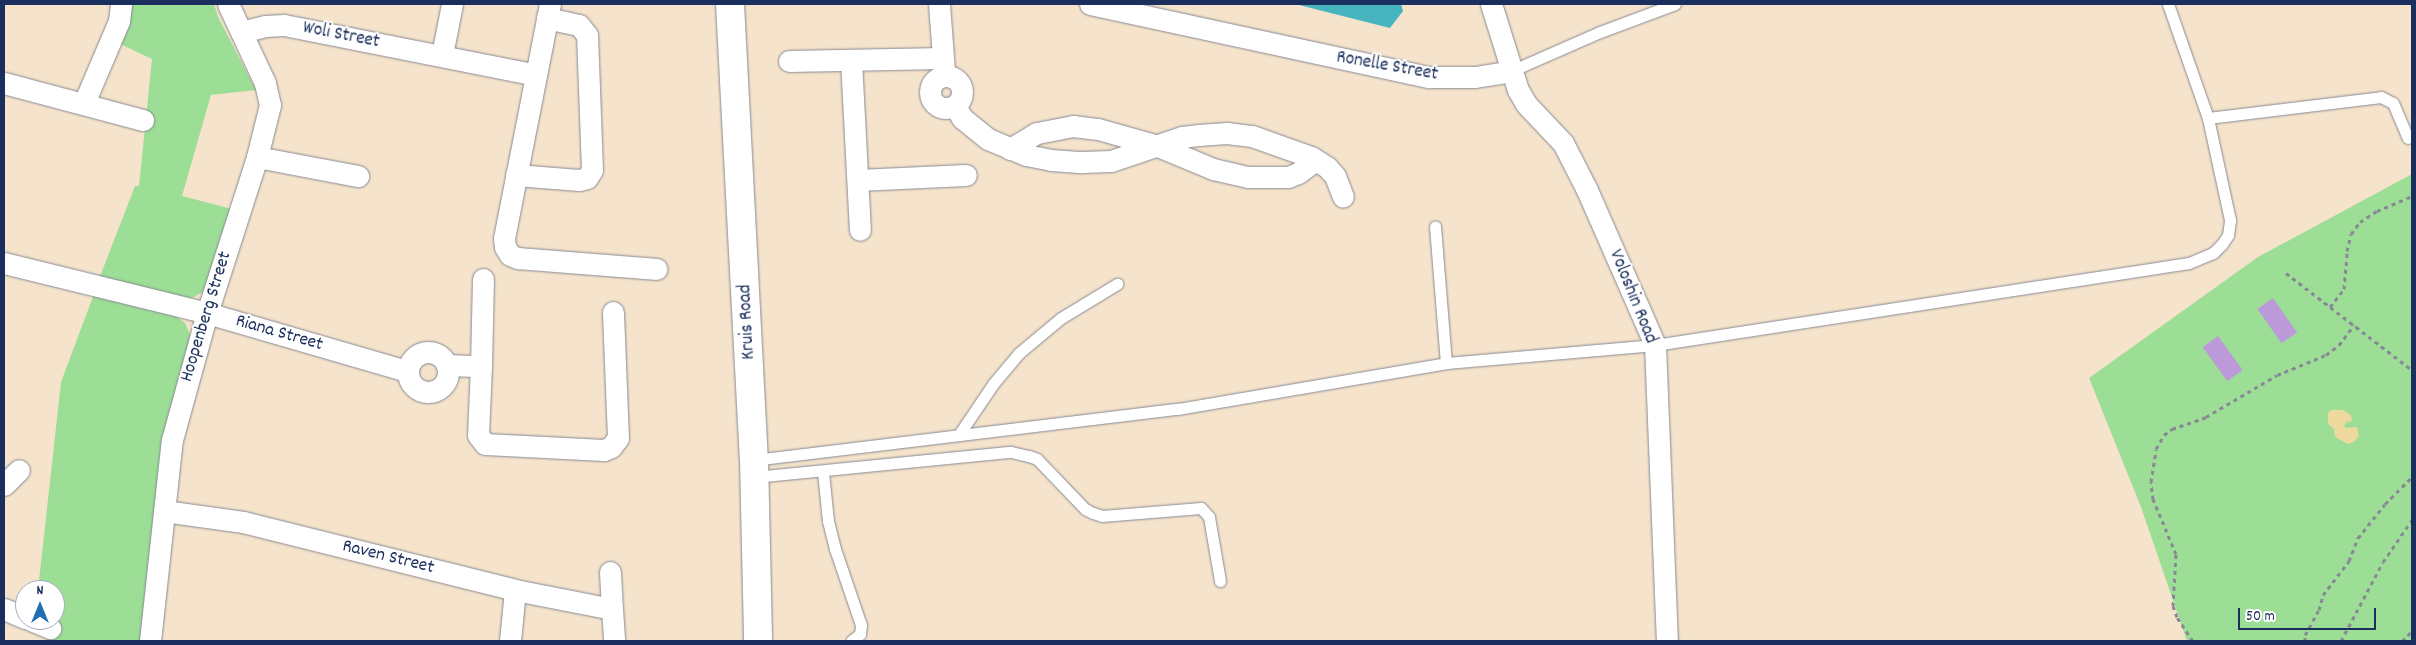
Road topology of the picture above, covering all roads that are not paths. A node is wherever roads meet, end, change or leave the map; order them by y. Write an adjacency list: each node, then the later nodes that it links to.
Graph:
1 (121, 4): 19 (street)
2 (228, 4): 11 (street, Hoopenberg Street)
3 (452, 4): 12 (street)
4 (730, 4): 46 (street, Kruis Road)
5 (939, 4): 15 (street)
6 (1090, 4): 16 (street, Ronelle Street)
7 (1491, 4): 16 (street, Voloshin Road)
8 (1675, 4): 16 (lane, Ronelle Street)
9 (2168, 4): 20 (lane)
10 (549, 11): 17 (street); 27 (street)
11 (241, 32): 12 (street, Woli Street); 25 (street, Hoopenberg Street)
12 (442, 55): 17 (street, Woli Street)
13 (851, 60): 14 (street); 15 (street); 30 (street)
14 (789, 61)
15 (944, 67): 24 (street)
16 (1511, 71): 40 (street, Voloshin Road)
17 (536, 75): 27 (street)
18 (4, 83): 19 (street)
19 (84, 103): 21 (street)
20 (2208, 118): 22 (lane); 40 (lane)
21 (143, 120)
22 (2408, 138)
23 (1158, 146): 24 (street); 24 (street); 26 (street); 26 (street)
24 (1010, 149)
25 (257, 157): 29 (street); 39 (street, Hoopenberg Street)
26 (1316, 160): 31 (street)
27 (516, 175): 35 (street)
28 (966, 175): 30 (street)
29 (358, 176)
30 (858, 180): 33 (street)
31 (1344, 197)
32 (1436, 226): 41 (lane)
33 (860, 230)
34 (4, 263): 39 (street, Riana Street)
35 (657, 269)
36 (483, 279): 43 (street)
37 (1117, 284): 45 (lane)
38 (613, 312): 43 (street)
39 (207, 313): 44 (street, Riana Street); 50 (street, Hoopenberg Street)
40 (1654, 345): 41 (lane); 60 (street, Voloshin Road)
41 (1446, 363): 45 (lane)
42 (447, 365): 43 (street); 44 (street); 44 (street)
43 (481, 366)
44 (408, 371)
45 (960, 433): 46 (lane)
46 (754, 468): 48 (lane); 58 (street, Kruis Road)
47 (19, 470): 49 (street)
48 (823, 472): 52 (lane); 59 (lane)
49 (4, 486)
50 (164, 511): 53 (street, Raven Street); 55 (street, Hoopenberg Street)
51 (610, 572): 54 (street)
52 (1220, 582)
53 (515, 590): 54 (street, Raven Street); 56 (street)
54 (612, 610): 57 (street)
55 (150, 641)
56 (510, 641)
57 (614, 641)
58 (758, 641)
59 (851, 641)
60 (1667, 641)

